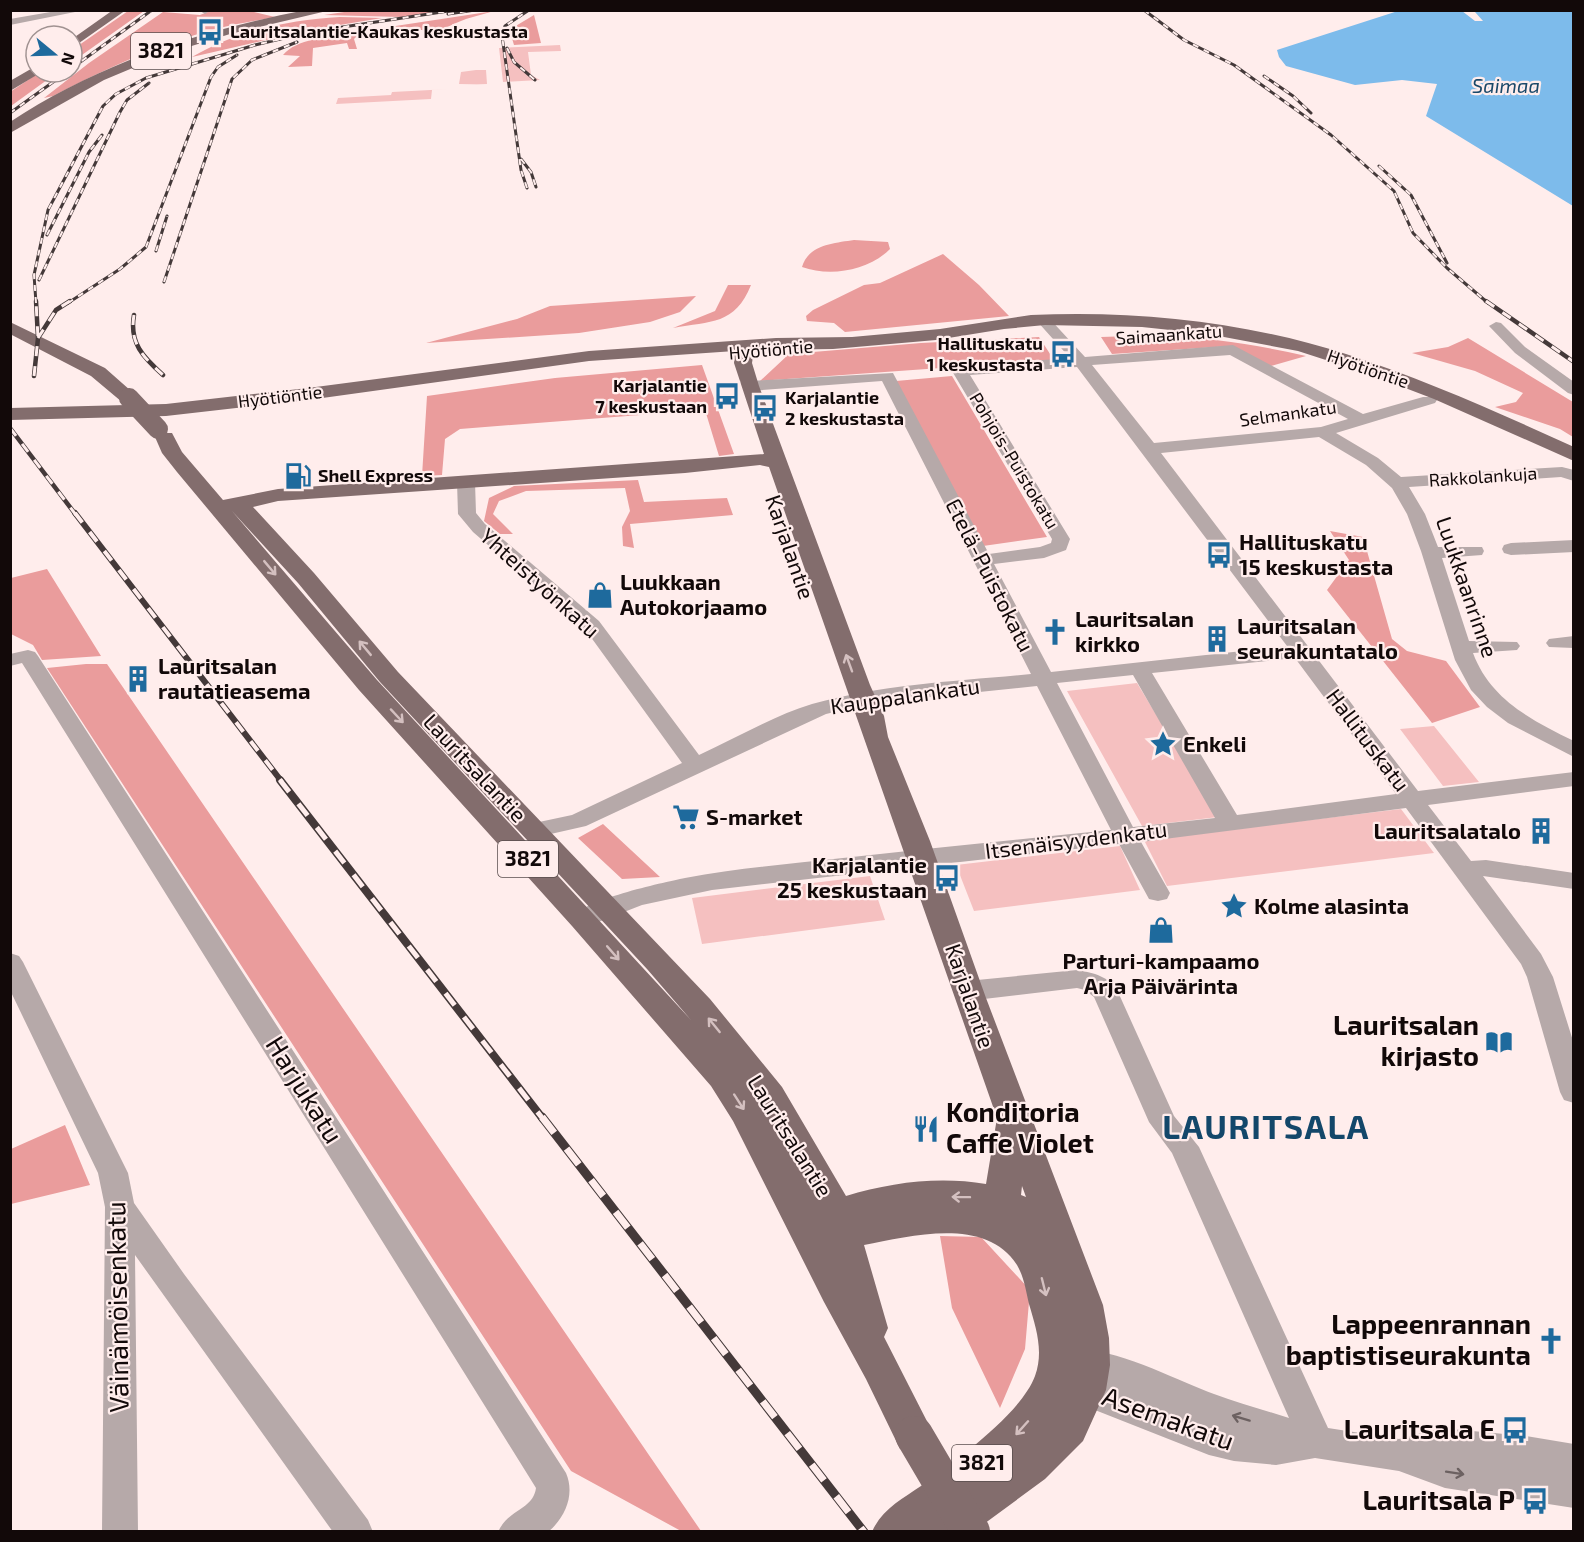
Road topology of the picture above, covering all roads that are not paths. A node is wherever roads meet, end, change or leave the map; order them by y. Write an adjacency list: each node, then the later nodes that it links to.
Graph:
1 (81, 10): 4 (street)
2 (121, 10): 5 (main road)
3 (326, 10): 8 (main road, 3821)
4 (14, 20)
5 (84, 36)
6 (24, 78): 7 (main road)
7 (10, 87)
8 (10, 129)
9 (1051, 325): 12 (main road, Hyötiöntie); 13 (street, Hallituskatu); 23 (main road, Hyötiöntie)
10 (1496, 326): 16 (street)
11 (10, 327): 26 (main road, Lauritsalantie, bridge)
12 (735, 349): 15 (main road, Karjalantie); 18 (main road, Hyötiöntie); 22 (main road, Karjalantie)
13 (1078, 357): 14 (street, Saimaankatu); 19 (street, Saimaankatu); 21 (street, Hallituskatu)
14 (960, 371): 31 (street, Pohjois-Puistokatu)
15 (750, 386): 22 (main road, Karjalantie); 31 (street, Etelä-Puistokatu)
16 (1574, 390)
17 (1429, 400): 19 (street, Selmankatu)
18 (10, 414)
19 (1363, 421): 20 (street, Selmankatu)
20 (1322, 432): 21 (street, Selmankatu); 25 (street, Luukkaanrinne)
21 (1149, 449): 34 (street, Hallituskatu)
22 (767, 463): 24 (main road); 38 (main road, Karjalantie)
23 (1572, 468): 25 (street, Rakkolankuja)
24 (466, 482): 26 (main road); 40 (street, Yhteistyönkatu)
25 (1397, 483): 30 (street, Luukkaanrinne)
26 (227, 505): 44 (main road, Lauritsalantie, one-way to 26); 50 (main road, Lauritsalantie / 3821, one-way to 50)
27 (1574, 546): 28 (street)
28 (1511, 549)
29 (1476, 551): 30 (street)
30 (1430, 553): 33 (street, Luukkaanrinne)
31 (983, 560): 37 (street, Etelä-Puistokatu)
32 (1510, 646): 33 (street)
33 (1461, 647): 39 (street, Luukkaanrinne)
34 (1301, 651): 36 (street, Kauppalankatu); 42 (street, Hallituskatu)
35 (10, 660): 67 (street, Harjukatu)
36 (1139, 668): 37 (street, Kauppalankatu); 43 (street)
37 (1043, 678): 38 (street, Kauppalankatu); 45 (street, Etelä-Puistokatu)
38 (853, 701): 40 (street, Kauppalankatu); 46 (main road, Karjalantie)
39 (1574, 750)
40 (695, 766): 44 (street, Kauppalankatu)
41 (1574, 779): 42 (street, Itsenäisyydenkatu)
42 (1412, 798): 43 (street, Itsenäisyydenkatu); 47 (street, Hallituskatu)
43 (1229, 822): 45 (street, Itsenäisyydenkatu)
44 (533, 830): 50 (main road, Lauritsalantie)
45 (1126, 834): 46 (street, Itsenäisyydenkatu); 49 (street, Etelä-Puistokatu)
46 (921, 857): 50 (street, Itsenäisyydenkatu); 52 (main road, Karjalantie)
47 (1466, 870): 48 (street); 53 (street, Hallituskatu)
48 (1574, 881)
49 (1158, 893)
50 (594, 913): 58 (main road, Lauritsalantie)
51 (10, 962): 56 (street, Väinämöisenkatu)
52 (968, 991): 54 (main road, Karjalantie); 61 (street)
53 (1574, 1092)
54 (1014, 1119): 55 (main road, Karjalantie); 57 (main road, Karjalantie)
55 (1033, 1167): 57 (main road); 59 (main road, Karjalantie)
56 (120, 1207): 65 (street, Väinämöisenkatu); 66 (street)
57 (1009, 1219): 58 (main road); 59 (main road, Karjalantie); 60 (main road, one-way to 60)
58 (829, 1226): 70 (main road, Lauritsalantie, bridge)
59 (1072, 1272): 60 (main road, Karjalantie)
60 (1073, 1373): 61 (street, Asemakatu); 68 (main road, 3821, one-way to 68); 69 (main road, Karjalantie)
61 (1317, 1443): 62 (street, Asemakatu)
62 (1400, 1455): 63 (street, Asemakatu); 64 (street, Asemakatu, one-way to 64)
63 (1574, 1460)
64 (1574, 1491)
65 (120, 1532)
66 (355, 1532)
67 (516, 1532)
68 (893, 1532)
69 (937, 1532)
70 (971, 1532)

